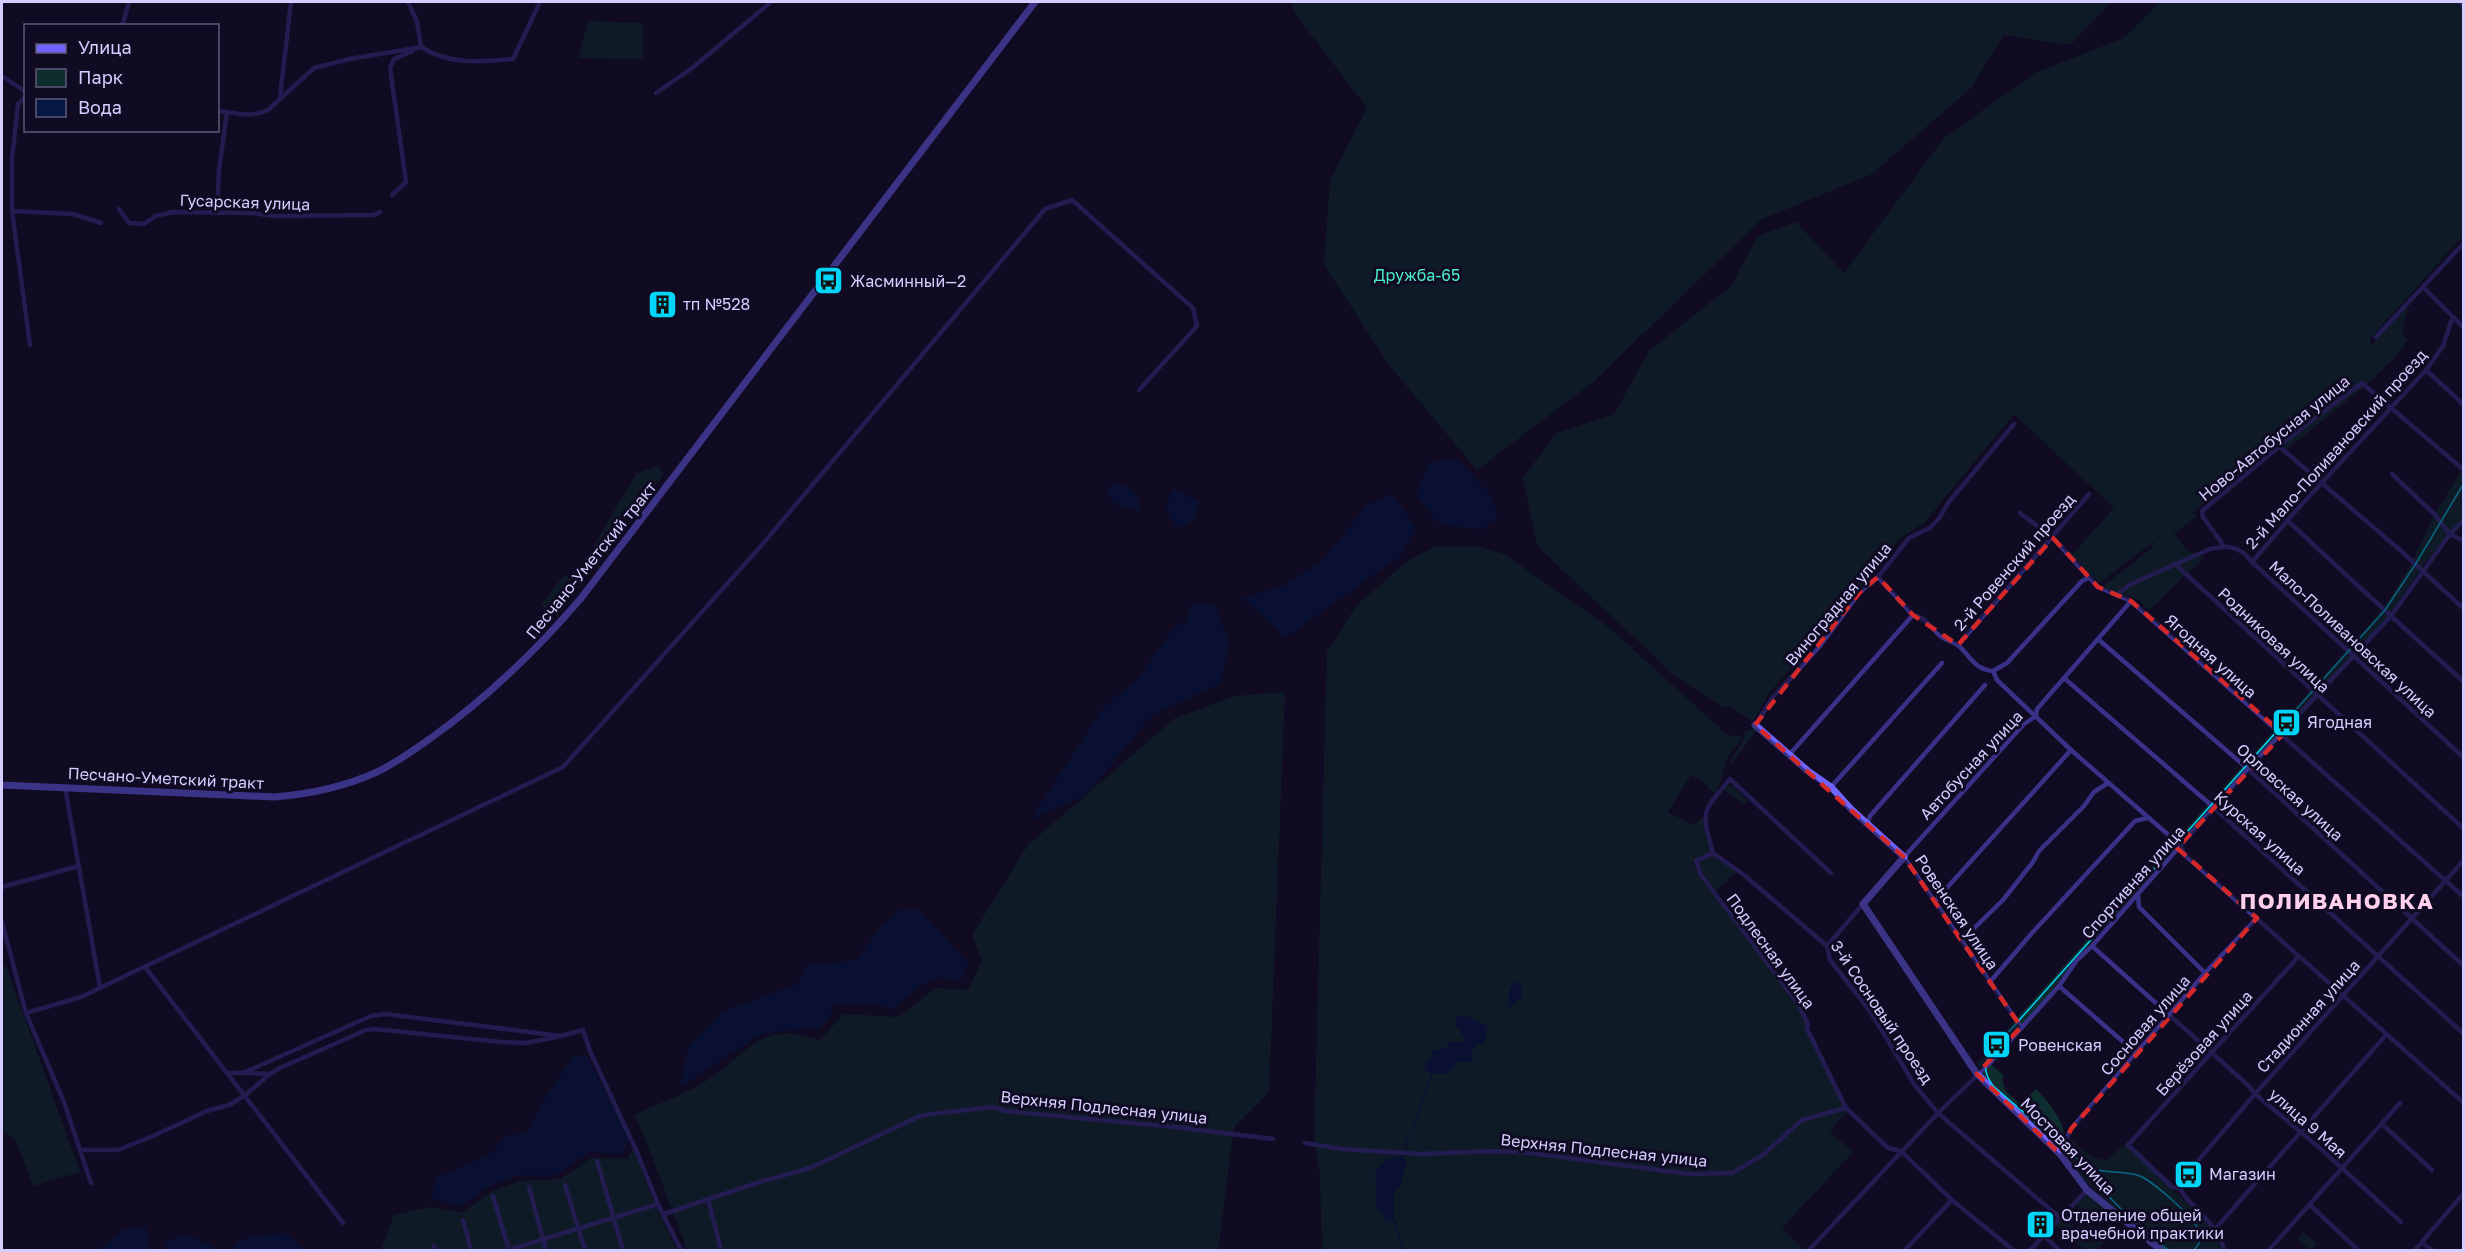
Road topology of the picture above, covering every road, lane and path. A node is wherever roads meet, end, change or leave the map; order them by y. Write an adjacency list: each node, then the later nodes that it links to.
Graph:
1 (129, 2): 9 (street)
2 (291, 2): 14 (street)
3 (408, 2): 10 (street)
4 (540, 2): 10 (street)
5 (771, 2): 13 (street)
6 (1035, 2): 75 (main road, Песчано-Уметский тракт)
7 (2459, 2): 8 (street)
8 (2463, 7)
9 (123, 24)
10 (421, 47): 14 (street); 18 (street)
11 (2, 76): 12 (street)
12 (24, 91)
13 (656, 93)
14 (280, 98): 17 (street)
15 (24, 99): 20 (street)
16 (219, 111): 17 (street)
17 (228, 112): 22 (street)
18 (392, 195)
19 (119, 208): 22 (street, Гусарская улица)
20 (12, 212): 23 (street); 29 (street)
21 (380, 212): 22 (street, Гусарская улица)
22 (217, 213)
23 (101, 223)
24 (2463, 245): 25 (street)
25 (2423, 287): 26 (street); 28 (street)
26 (2452, 319): 27 (street); 30 (street, 2-й Мало-Поливановский проезд)
27 (2463, 328)
28 (2376, 337)
29 (30, 345)
30 (2426, 370): 32 (street); 33 (street, 2-й Мало-Поливановский проезд)
31 (1139, 390): 102 (street)
32 (2463, 405)
33 (2390, 407): 35 (street, Ново-Автобусная улица); 36 (street); 38 (street, 2-й Мало-Поливановский проезд)
34 (2014, 424): 50 (street, Виноградная улица)
35 (2281, 448): 38 (street); 46 (street, Ново-Автобусная улица)
36 (2463, 470)
37 (2392, 474): 43 (street)
38 (2323, 483): 42 (street, 2-й Мало-Поливановский проезд); 49 (street)
39 (2089, 494): 44 (street, 2-й Ровенский проезд)
40 (2020, 513): 44 (street, Ягодная улица)
41 (2463, 520): 43 (street, Спортивная улица)
42 (2288, 521): 47 (street, 2-й Мало-Поливановский проезд); 56 (street)
43 (2450, 534): 45 (street); 49 (street, Спортивная улица)
44 (2053, 538): 51 (street, Ягодная улица); 58 (street, 2-й Ровенский проезд)
45 (2463, 541)
46 (2224, 546): 47 (street, Мало-Поливановская улица); 48 (street)
47 (2252, 562): 59 (street, Мало-Поливановская улица)
48 (2175, 564): 52 (street); 65 (street, Родниковая улица)
49 (2423, 571): 54 (street); 56 (street, Спортивная улица)
50 (1878, 577): 55 (street); 67 (street, Виноградная улица)
51 (2088, 578): 52 (street, Ягодная улица); 61 (street)
52 (2116, 595): 53 (street, Ягодная улица)
53 (2131, 600): 57 (street, Автобусная улица); 68 (street, Ягодная улица)
54 (2463, 609)
55 (1913, 615): 58 (street); 70 (street)
56 (2391, 616): 59 (street, Спортивная улица); 63 (street)
57 (2098, 639): 62 (street, Автобусная улица); 72 (street, Орловская улица)
58 (1958, 645): 61 (street)
59 (2355, 657): 65 (street, Спортивная улица); 71 (street, Мало-Поливановская улица)
60 (1942, 663): 76 (street)
61 (1993, 671): 66 (street)
62 (2064, 678): 66 (street, Автобусная улица); 77 (street, Курская улица)
63 (2463, 682)
64 (1985, 685): 79 (street)
65 (2317, 696): 68 (street, Спортивная улица); 80 (street, Родниковая улица)
66 (2036, 716): 69 (street); 83 (street, Автобусная улица)
67 (1755, 724): 70 (main road, Ровенская улица)
68 (2283, 734): 72 (street, Спортивная улица); 87 (street, Ягодная улица)
69 (2071, 750): 73 (street); 91 (street)
70 (1789, 755): 76 (main road, Ровенская улица)
71 (2463, 758)
72 (2248, 769): 77 (street, Спортивная улица); 94 (street, Орловская улица)
73 (2108, 783): 78 (street); 96 (street)
74 (2, 785): 75 (main road, Песчано-Уметский тракт)
75 (65, 787): 85 (street)
76 (1831, 787): 79 (main road, Ровенская улица)
77 (2215, 808): 81 (street, Спортивная улица); 99 (street, Курская улица)
78 (2147, 818): 81 (street); 104 (street)
79 (1868, 824): 83 (main road, Ровенская улица)
80 (2463, 829)
81 (2180, 845): 89 (street, Спортивная улица); 93 (street)
82 (1713, 853): 86 (street); 97 (street, 3-й Сосновый проезд); 124 (street, Подлесная улица)
83 (1904, 857): 91 (street, Ровенская улица); 92 (main road, Автобусная улица)
84 (2463, 860): 87 (street, Стадионная улица)
85 (79, 866): 88 (street); 106 (street)
86 (1831, 873)
87 (2445, 880): 90 (street, Ягодная улица); 94 (street, Стадионная улица)
88 (2, 885)
89 (2139, 892): 98 (street, Спортивная улица); 103 (street)
90 (2463, 897)
91 (1935, 901): 96 (street, Ровенская улица)
92 (1863, 904): 97 (street, Автобусная улица); 119 (main road, Мостовая улица)
93 (2257, 918): 100 (street); 103 (street, Сосновая улица)
94 (2410, 918): 99 (street, Стадионная улица); 101 (street, Орловская улица)
95 (2, 922): 108 (street)
96 (1962, 940): 104 (street, Ровенская улица)
97 (1827, 946): 125 (street, 3-й Сосновый проезд)
98 (2092, 946): 105 (street, Спортивная улица); 109 (street, улица 9 Мая)
99 (2377, 956): 107 (street, Стадионная улица); 111 (street, Курская улица)
100 (2298, 957): 107 (street); 115 (street, Берёзовая улица)
101 (2463, 966)
102 (145, 967): 106 (street); 116 (street)
103 (2205, 973): 109 (street, Сосновая улица)
104 (1989, 983): 110 (street, Ровенская улица)
105 (2059, 987): 110 (street, Спортивная улица); 114 (street)
106 (100, 988): 108 (street)
107 (2343, 997): 112 (street); 120 (street, Стадионная улица)
108 (26, 1013): 130 (street)
109 (2170, 1015): 114 (street, Сосновая улица); 115 (street, улица 9 Мая)
110 (2021, 1027): 119 (street, Спортивная улица)
111 (2463, 1034)
112 (2386, 1035): 123 (street); 127 (street)
113 (561, 1036): 117 (street); 118 (street); 145 (street)
114 (2136, 1053): 132 (street, Сосновая улица)
115 (2212, 1053): 120 (street, улица 9 Мая); 140 (street, Берёзовая улица)
116 (227, 1073): 117 (street); 121 (street)
117 (243, 1073): 118 (street)
118 (270, 1074): 121 (street)
119 (1977, 1074): 125 (street, Спортивная улица); 132 (main road, Мостовая улица)
120 (2255, 1094): 127 (street, улица 9 Мая); 140 (street, Стадионная улица)
121 (244, 1096): 130 (street); 151 (street)
122 (2400, 1103): 126 (street)
123 (2463, 1104)
124 (1846, 1108): 129 (street, Верхняя Подлесная улица); 131 (street, Подлесная улица)
125 (1938, 1113): 131 (street, Спортивная улица); 149 (street, 3-й Сосновый проезд)
126 (2382, 1124): 134 (street); 135 (street)
127 (2301, 1132): 134 (street, улица 9 Мая); 154 (street)
128 (1273, 1139): 143 (street, Верхняя Подлесная улица)
129 (1305, 1143)
130 (81, 1150): 136 (street)
131 (1901, 1151): 144 (street, Подлесная улица); 167 (street, Спортивная улица)
132 (2060, 1154): 139 (main road, Мостовая улица)
133 (597, 1161): 148 (street)
134 (2342, 1169): 146 (street); 152 (street, улица 9 Мая)
135 (2432, 1170)
136 (91, 1183)
137 (565, 1185): 153 (street)
138 (529, 1187): 156 (street)
139 (2088, 1190): 149 (street); 172 (main road, Мостовая улица)
140 (2180, 1190): 154 (street)
141 (2463, 1193): 157 (street)
142 (493, 1196): 159 (street)
143 (708, 1199): 147 (street, Верхняя Подлесная улица); 166 (street)
144 (1952, 1200): 158 (street, Подлесная улица); 168 (street)
145 (658, 1204): 147 (street); 148 (street)
146 (2310, 1205): 174 (street); 175 (street)
147 (664, 1214): 165 (street)
148 (614, 1218): 153 (street); 164 (street)
149 (2060, 1218): 155 (street)
150 (463, 1220): 161 (street)
151 (343, 1222)
152 (2401, 1222)
153 (578, 1228): 156 (street); 163 (street)
154 (2216, 1228): 173 (street)
155 (2043, 1235): 160 (street); 171 (street)
156 (543, 1240): 159 (street); 162 (street)
157 (2422, 1243): 176 (street); 177 (street)
158 (2007, 1246): 169 (street); 170 (street, Подлесная улица)
159 (508, 1250)
160 (2030, 1250)
161 (471, 1251)
162 (546, 1251)
163 (585, 1251)
164 (623, 1251)
165 (681, 1251)
166 (721, 1251)
167 (1809, 1251)
168 (1905, 1251)
169 (2002, 1251)
170 (2013, 1251)
171 (2058, 1251)
172 (2161, 1251)
173 (2224, 1251)
174 (2269, 1251)
175 (2358, 1251)
176 (2415, 1251)
177 (2432, 1251)

